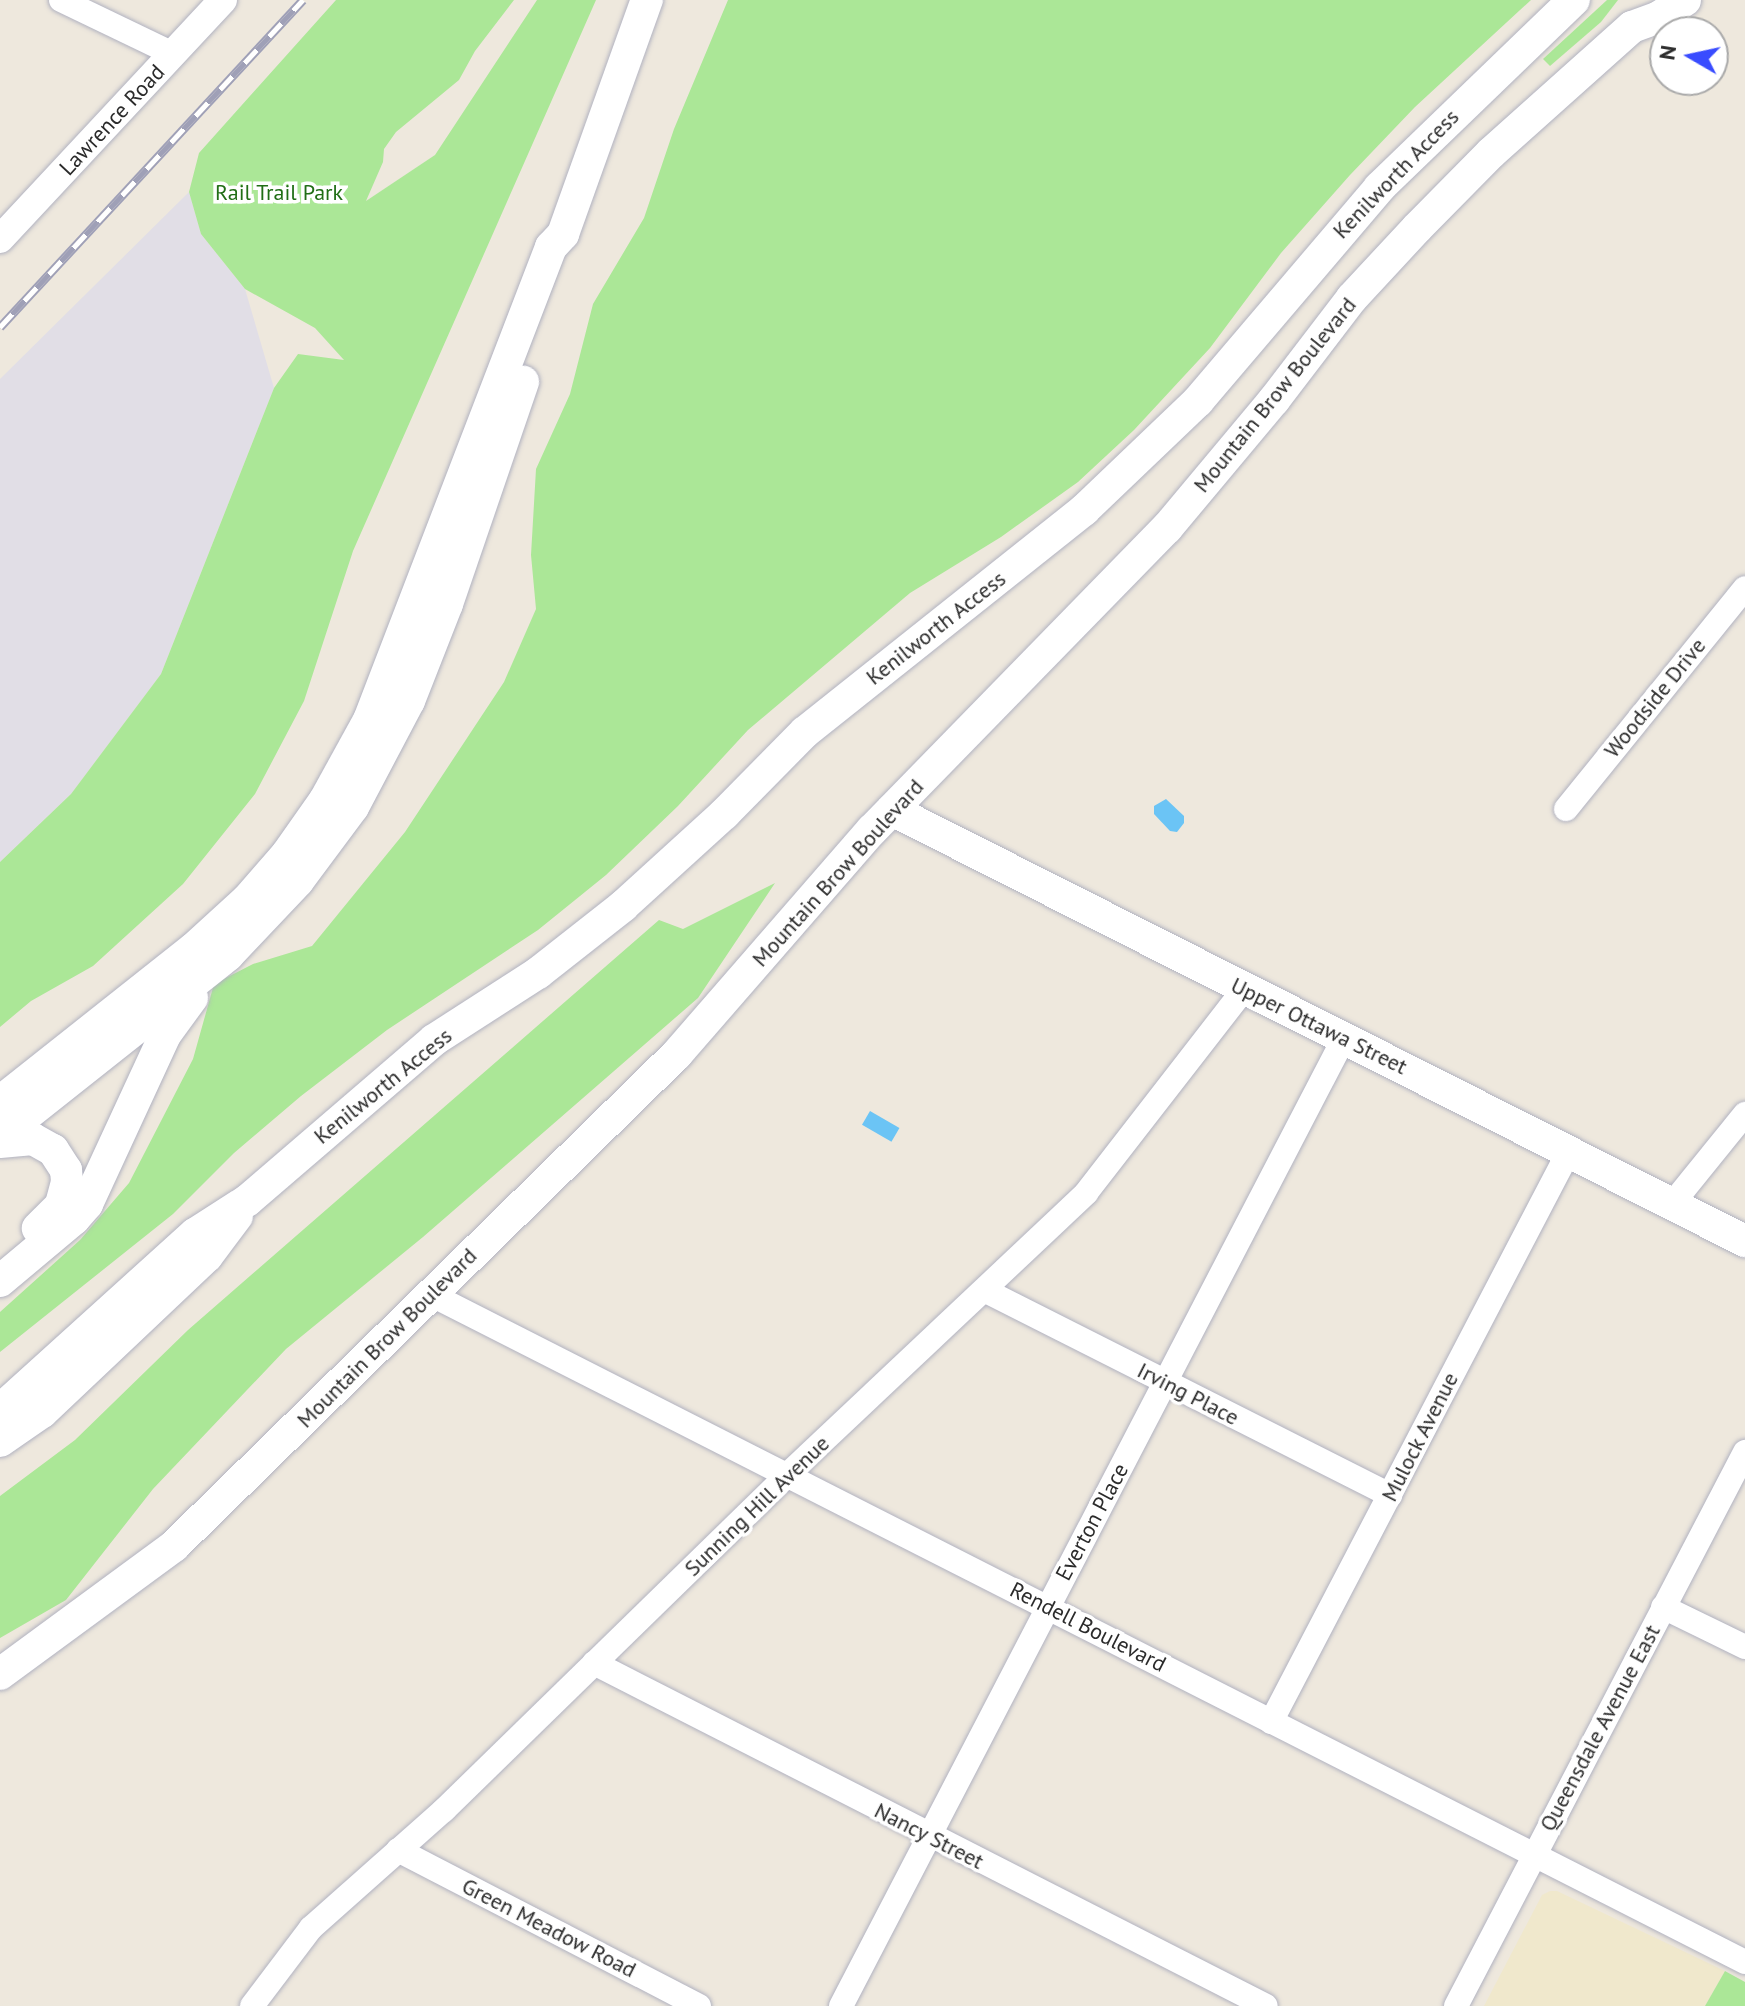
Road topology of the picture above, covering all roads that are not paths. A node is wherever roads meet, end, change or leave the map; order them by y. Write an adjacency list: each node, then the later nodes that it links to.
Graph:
1 (61, 0): 7 (street)
2 (223, 0): 7 (street, Lawrence Road)
3 (647, 0): 8 (main road)
4 (1574, 0): 20 (main road, Kenilworth Access)
5 (1685, 0): 6 (main road, Mountain Brow Boulevard)
6 (1637, 14): 12 (main road, Mountain Brow Boulevard)
7 (173, 54): 9 (street, Lawrence Road)
8 (563, 234): 13 (main road); 16 (main road)
9 (0, 239)
10 (1745, 588): 11 (street, Woodside Drive)
11 (1566, 809)
12 (892, 810): 14 (main road, Upper Ottawa Street); 26 (main road, Mountain Brow Boulevard)
13 (228, 955): 18 (main road); 24 (main road)
14 (1244, 989): 15 (main road, Upper Ottawa Street); 25 (street, Sunning Hill Avenue)
15 (1344, 1038): 19 (main road, Upper Ottawa Street); 27 (street, Everton Place)
16 (0, 1102)
17 (1745, 1114): 21 (street)
18 (0, 1139): 23 (main road)
19 (1569, 1151): 21 (main road, Upper Ottawa Street); 34 (street, Mulock Avenue)
20 (248, 1200): 28 (main road, Kenilworth Access); 29 (main road, Kenilworth Access)
21 (1672, 1204): 22 (main road, Upper Ottawa Street)
22 (1745, 1241)
23 (0, 1258)
24 (0, 1281)
25 (986, 1291): 27 (street, Irving Place); 33 (street, Sunning Hill Avenue)
26 (430, 1294): 33 (street, Rendell Boulevard); 39 (main road, Mountain Brow Boulevard)
27 (1166, 1383): 34 (street, Irving Place); 35 (street, Everton Place)
28 (0, 1410)
29 (42, 1412): 30 (main road, Kenilworth Access); 31 (main road)
30 (0, 1441)
31 (0, 1448)
32 (1745, 1452): 36 (street, Queensdale Avenue East)
33 (787, 1475): 35 (street, Rendell Boulevard); 38 (street, Sunning Hill Avenue)
34 (1390, 1495): 40 (street, Mulock Avenue)
35 (1047, 1606): 40 (street, Rendell Boulevard); 41 (street, Everton Place)
36 (1663, 1607): 37 (street); 43 (street, Queensdale Avenue East)
37 (1745, 1647)
38 (594, 1663): 41 (street, Nancy Street); 42 (street, Sunning Hill Avenue)
39 (0, 1674)
40 (1271, 1722): 43 (street, Rendell Boulevard)
41 (930, 1836): 47 (street, Everton Place); 48 (street, Nancy Street)
42 (398, 1850): 45 (street, Sunning Hill Avenue); 46 (street, Green Meadow Road)
43 (1534, 1854): 44 (street, Rendell Boulevard); 49 (street, Queensdale Avenue East)
44 (1745, 1962)
45 (252, 2006)
46 (699, 2006)
47 (841, 2006)
48 (1266, 2006)
49 (1456, 2006)

